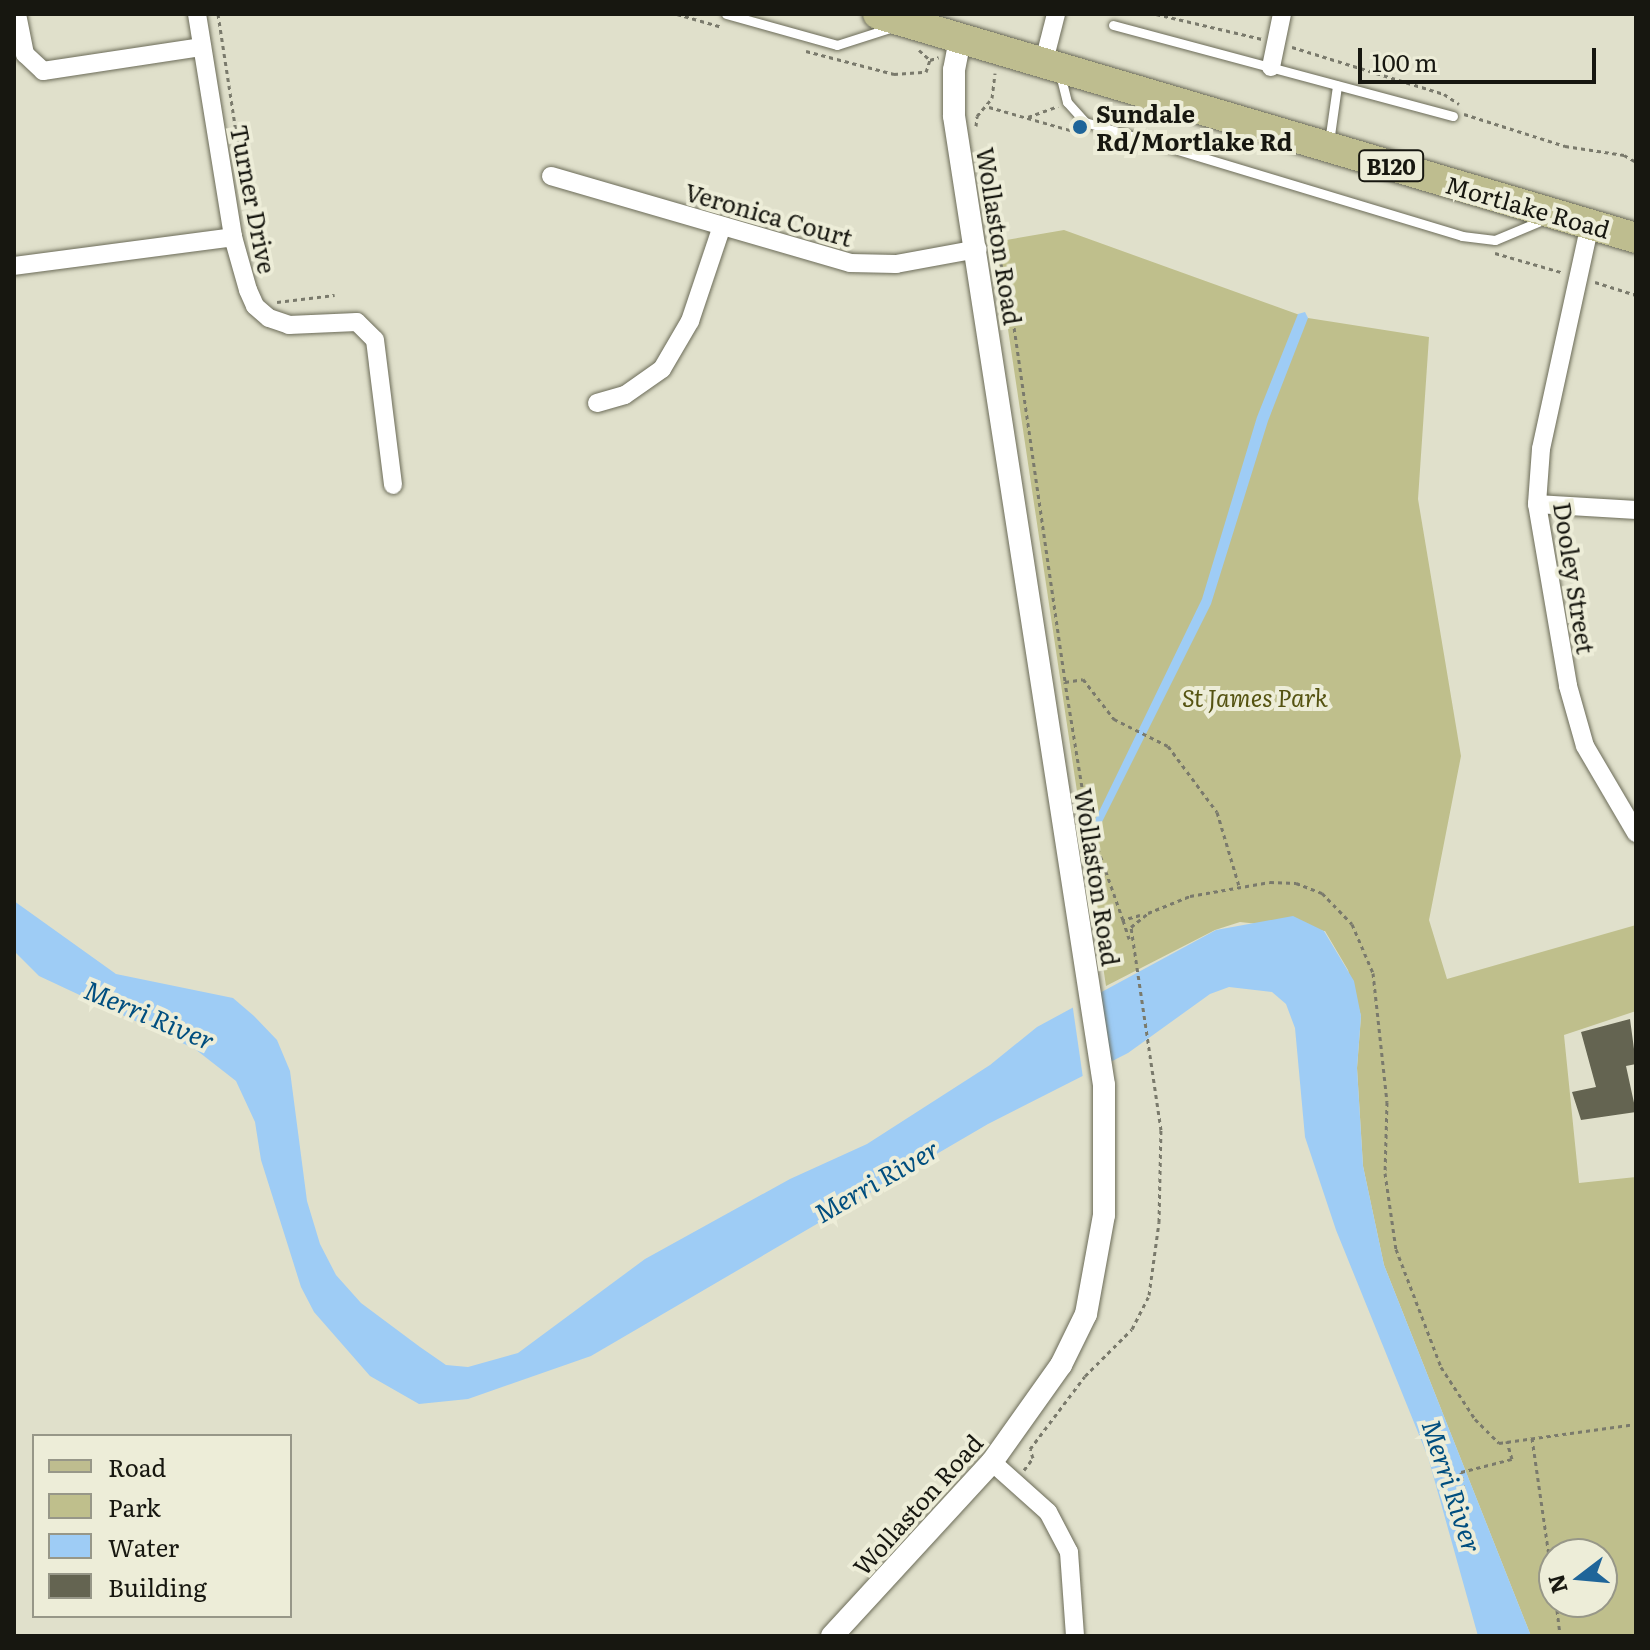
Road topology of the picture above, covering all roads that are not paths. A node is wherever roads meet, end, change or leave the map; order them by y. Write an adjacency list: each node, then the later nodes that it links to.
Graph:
1 (17, 14): 9 (street)
2 (197, 14): 9 (street, Turner Drive)
3 (726, 14): 6 (lane, Mortlake Road)
4 (1056, 14): 11 (street)
5 (1282, 14): 10 (street)
6 (890, 18): 8 (main road, Mortlake Road / B120)
7 (1113, 25): 10 (lane)
8 (960, 40): 11 (main road, Mortlake Road / B120); 21 (street, Wollaston Road)
9 (202, 47): 19 (street, Turner Drive)
10 (1271, 67): 12 (lane)
11 (1051, 68): 14 (main road, Mortlake Road / B120); 16 (lane)
12 (1337, 86): 13 (lane); 14 (lane)
13 (1453, 116)
14 (1328, 148): 16 (main road, Mortlake Road / B120)
15 (551, 176): 18 (street, Veronica Court)
16 (1555, 214): 17 (main road, Mortlake Road / B120)
17 (1590, 224): 20 (main road, Mortlake Road / B120); 25 (street, Dooley Street)
18 (722, 226): 21 (street, Veronica Court); 23 (street)
19 (233, 237): 22 (street); 24 (street, Turner Drive)
20 (1636, 238)
21 (978, 249): 28 (street, Wollaston Road)
22 (14, 266)
23 (597, 403)
24 (393, 485)
25 (1537, 504): 26 (street); 27 (street, Dooley Street)
26 (1636, 510)
27 (1636, 833)
28 (992, 1462): 29 (street, Wollaston Road); 30 (street)
29 (832, 1636)
30 (1075, 1636)

